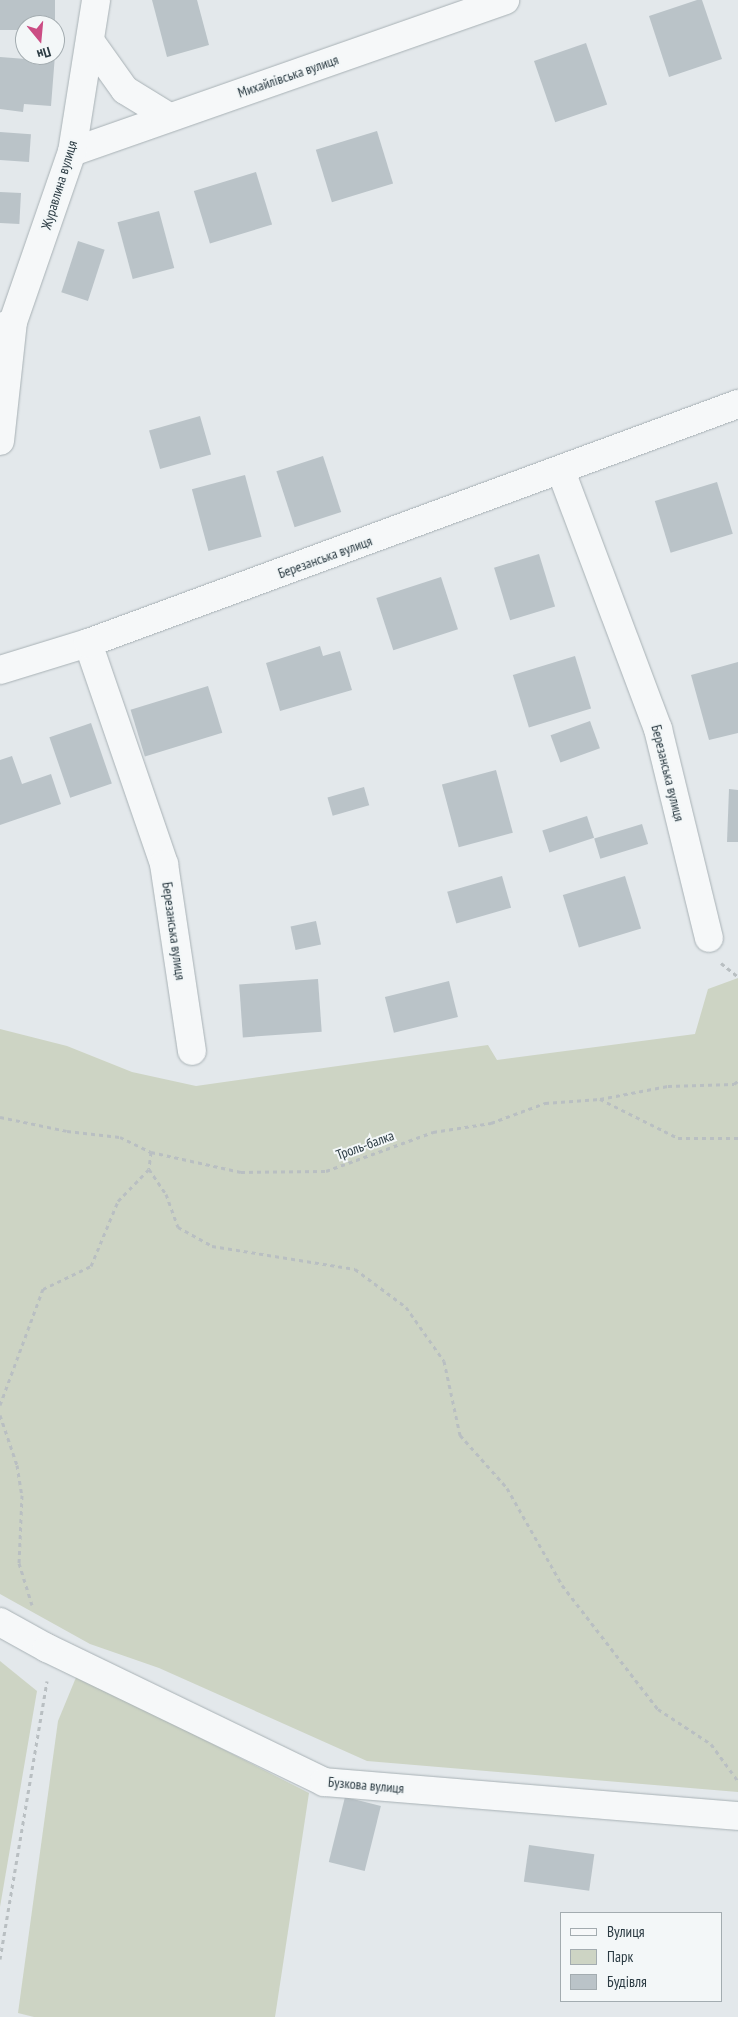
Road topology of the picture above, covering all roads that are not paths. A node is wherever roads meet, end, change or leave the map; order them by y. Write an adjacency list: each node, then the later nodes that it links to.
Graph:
1 (96, 0): 3 (street, Журавлина вулиця)
2 (505, 0): 4 (street, Михайлівська вулиця)
3 (90, 41): 4 (street); 5 (street, Журавлина вулиця)
4 (169, 117): 5 (street, Михайлівська вулиця)
5 (72, 152): 6 (street, Журавлина вулиця)
6 (7, 325): 8 (street)
7 (738, 404): 9 (street, Березанська вулиця)
8 (0, 441)
9 (560, 471): 10 (street, Березанська вулиця); 12 (street, Березанська вулиця)
10 (88, 643): 11 (street, Березанська вулиця); 13 (street, Березанська вулиця)
11 (0, 670)
12 (709, 938)
13 (192, 1051)
14 (0, 1622): 15 (street, Бузкова вулиця)
15 (738, 1816)

